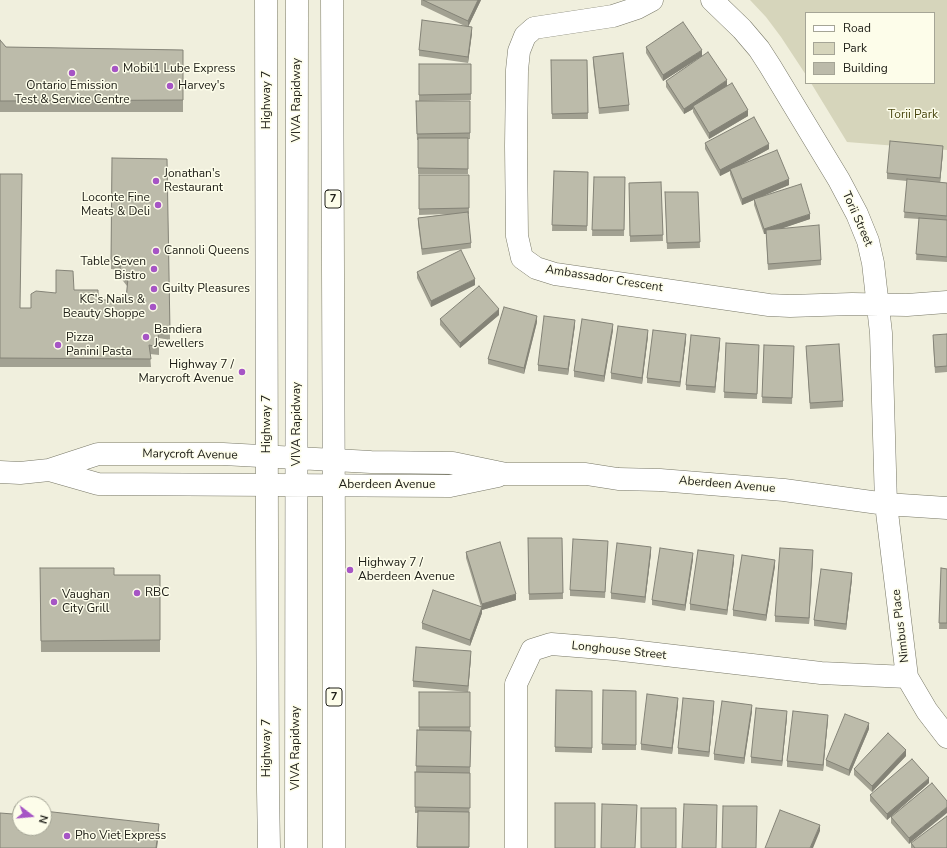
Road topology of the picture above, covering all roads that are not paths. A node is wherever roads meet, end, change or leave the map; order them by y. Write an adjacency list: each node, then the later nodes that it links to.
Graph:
1 (266, 0): 8 (street, Highway 7)
2 (297, 0): 9 (street, VIVA Rapidway)
3 (332, 0): 10 (street, 7)
4 (652, 0): 7 (street, Ambassador Crescent)
5 (712, 0): 7 (street, Torii Street)
6 (947, 302): 7 (street)
7 (878, 304): 17 (street, Torii Street)
8 (266, 457): 9 (street, Marycroft Avenue); 11 (street, Marycroft Avenue); 14 (street, Highway 7)
9 (297, 458): 10 (street, Marycroft Avenue); 15 (street, VIVA Rapidway)
10 (334, 460): 13 (street, Aberdeen Avenue); 16 (street, 7)
11 (48, 470): 12 (street, Marycroft Avenue); 14 (street, Marycroft Avenue)
12 (0, 472)
13 (506, 474): 16 (street, Aberdeen Avenue); 17 (street, Aberdeen Avenue)
14 (267, 484): 15 (street, Aberdeen Avenue); 21 (street, Highway 7)
15 (297, 485): 16 (street, Aberdeen Avenue); 22 (street, VIVA Rapidway)
16 (334, 485): 23 (street, 7)
17 (886, 504): 18 (street, Aberdeen Avenue); 19 (street, Nimbus Place)
18 (947, 508)
19 (907, 677): 20 (street, Nimbus Place); 24 (street, Longhouse Street)
20 (947, 737)
21 (269, 848)
22 (296, 848)
23 (334, 848)
24 (516, 848)

